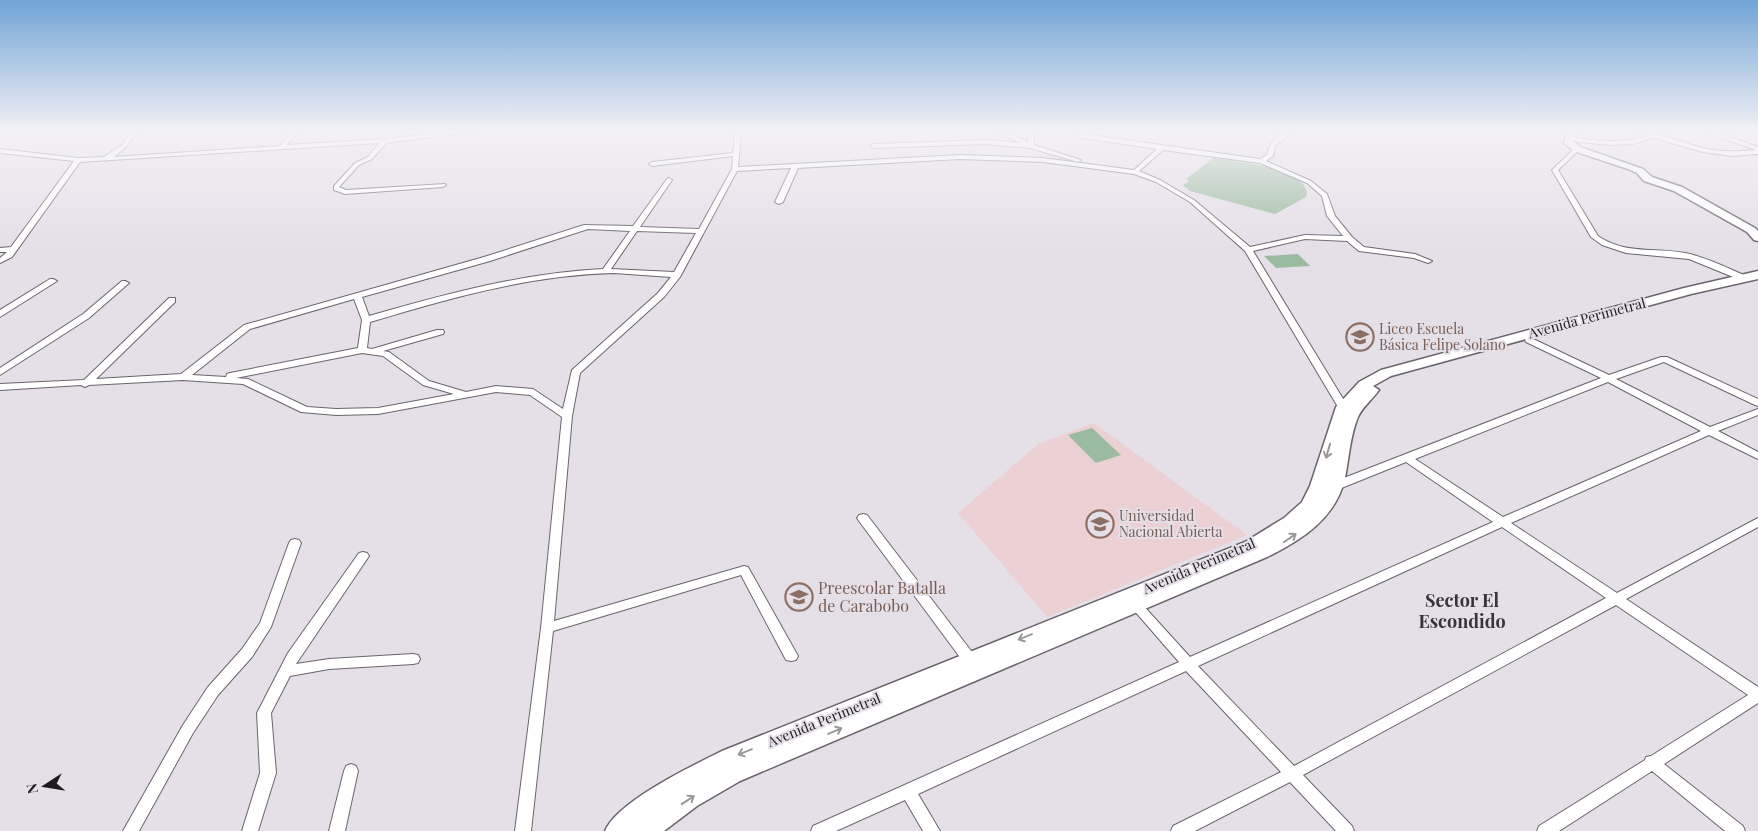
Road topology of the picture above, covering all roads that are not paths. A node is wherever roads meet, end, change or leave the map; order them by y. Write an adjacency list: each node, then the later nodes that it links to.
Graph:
1 (735, 169): 15 (street)
2 (71, 170): 18 (street)
3 (352, 170): 12 (street)
4 (793, 170): 13 (street)
5 (1119, 170): 10 (street)
6 (1137, 170): 10 (street)
7 (1282, 170): 17 (street)
8 (1555, 170): 25 (street)
9 (1636, 170): 16 (main road)
10 (1135, 172): 20 (street)
11 (669, 180): 14 (street)
12 (443, 185)
13 (779, 202)
14 (634, 228): 15 (street); 23 (street); 28 (street)
15 (702, 231): 24 (street)
16 (1756, 232)
17 (1349, 239): 20 (street); 22 (street)
18 (14, 249): 19 (street); 21 (street)
19 (0, 250)
20 (1248, 250): 43 (street)
21 (0, 261)
22 (1428, 261)
23 (605, 271): 24 (street); 31 (street)
24 (677, 275): 45 (street)
25 (1752, 278): 33 (main road, Avenida Perimetral); 43 (main road, Avenida Perimetral)
26 (53, 281): 30 (street)
27 (125, 283): 35 (street)
28 (357, 296): 31 (street); 36 (street)
29 (172, 300): 39 (street)
30 (0, 314)
31 (366, 320): 34 (street)
32 (440, 332): 34 (street)
33 (1529, 340): 37 (street); 49 (main road, Avenida Perimetral)
34 (367, 351): 38 (street); 41 (street)
35 (0, 372)
36 (183, 377): 38 (street); 39 (street)
37 (1607, 378): 42 (street); 46 (street); 48 (street)
38 (215, 379): 41 (street)
39 (85, 384): 40 (street)
40 (0, 387)
41 (465, 393): 45 (street)
42 (1758, 403)
43 (1343, 407): 60 (main road, Avenida Perimetral, one-way to 60)
44 (1758, 412): 46 (street)
45 (567, 416): 57 (street)
46 (1709, 431): 47 (street); 52 (street)
47 (1758, 456)
48 (1408, 459): 49 (street); 52 (street)
49 (1334, 486): 56 (main road, Avenida Perimetral, one-way to 49)
50 (863, 518): 60 (street)
51 (1758, 522): 55 (street)
52 (1501, 523): 55 (street); 61 (street)
53 (295, 543): 68 (street)
54 (363, 556): 62 (street)
55 (1616, 600): 63 (street); 66 (street)
56 (1136, 605): 61 (street); 73 (main road, Avenida Perimetral, one-way to 56)
57 (547, 628): 58 (street); 71 (street)
58 (791, 656)
59 (413, 659): 62 (street)
60 (970, 660): 72 (main road, Avenida Perimetral, one-way to 72)
61 (1189, 665): 66 (street); 67 (street)
62 (286, 671): 69 (street)
63 (1758, 695): 64 (street)
64 (1651, 762): 78 (street); 79 (street)
65 (351, 771): 70 (street)
66 (1292, 774): 76 (street); 77 (street)
67 (907, 790): 74 (street); 75 (street)
68 (131, 831)
69 (250, 831)
70 (337, 831)
71 (523, 831)
72 (617, 831)
73 (645, 831)
74 (819, 831)
75 (932, 831)
76 (1178, 831)
77 (1346, 831)
78 (1544, 831)
79 (1737, 831)

